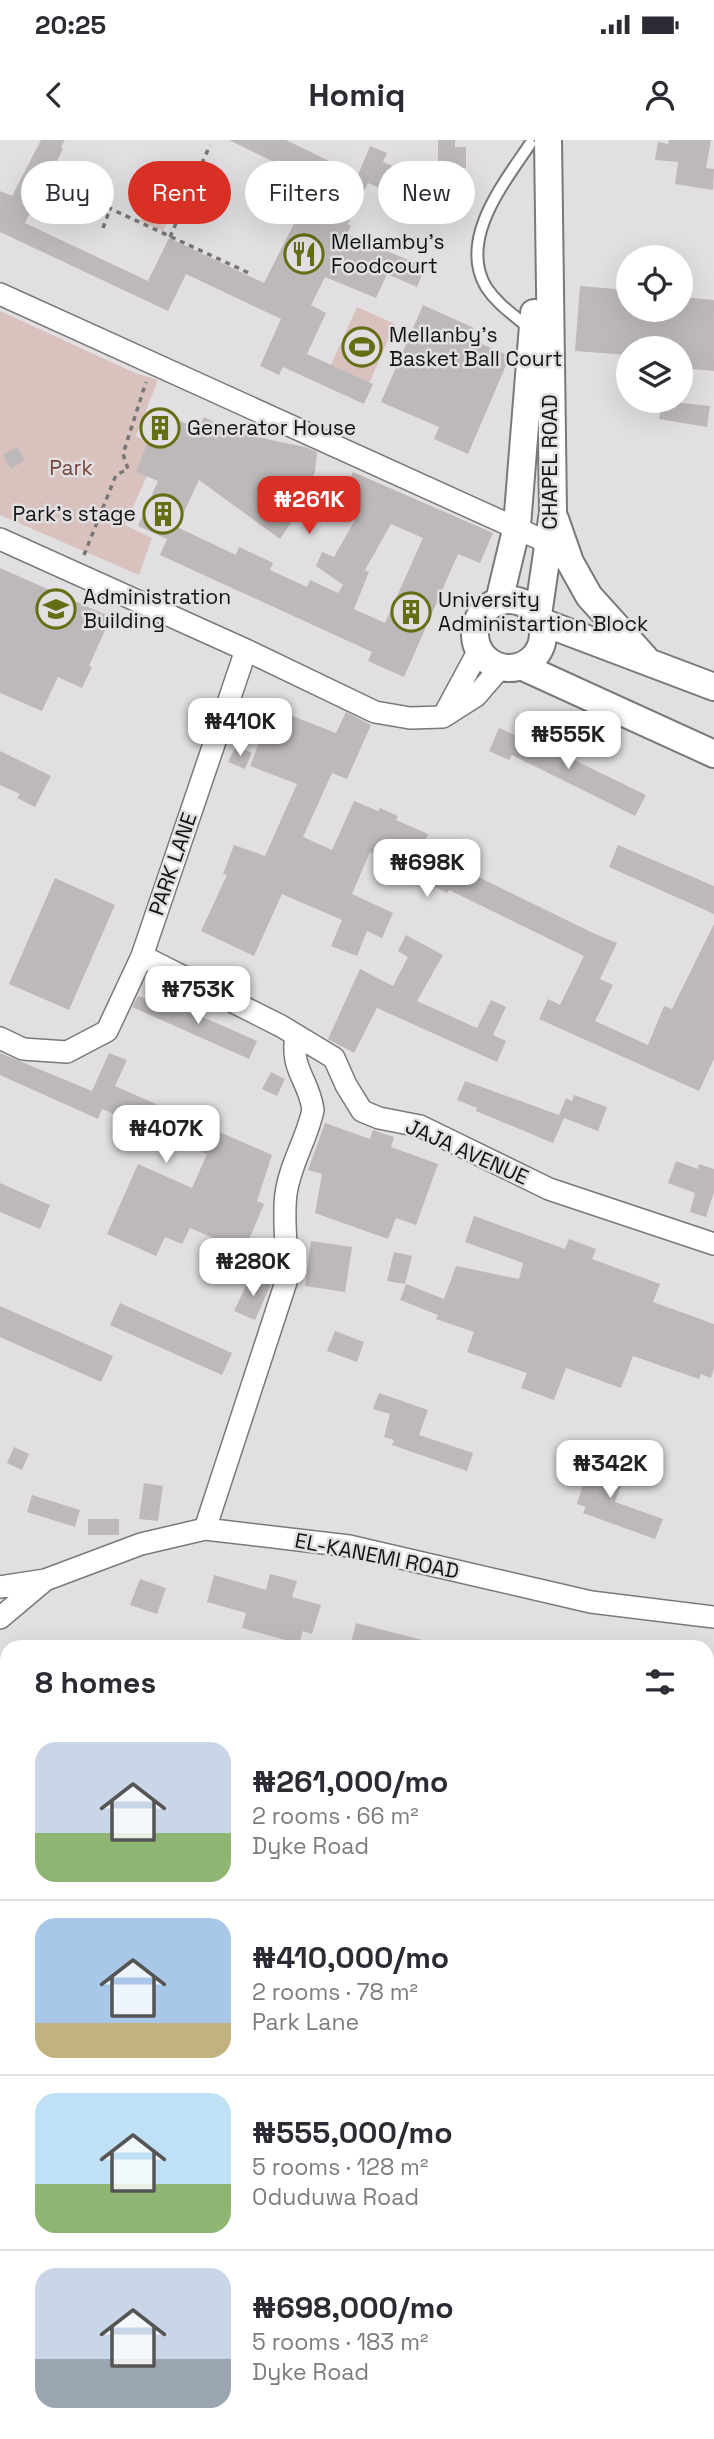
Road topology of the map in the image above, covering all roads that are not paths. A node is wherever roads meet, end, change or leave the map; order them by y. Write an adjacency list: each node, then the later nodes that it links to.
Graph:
1 (535, 141): 3 (street, CHAPEL ROAD); 3 (lane); 4 (street, CHAPEL ROAD)
2 (0, 294): 5 (street)
3 (534, 331): 5 (street, CHAPEL ROAD)
4 (553, 512): 7 (street, CHAPEL ROAD); 12 (street)
5 (517, 526): 7 (street); 8 (street, CHAPEL ROAD)
6 (0, 539): 10 (street)
7 (549, 543): 9 (street, CHAPEL ROAD)
8 (499, 601): 9 (street); 11 (street)
9 (540, 618): 12 (street); 13 (street)
10 (246, 650): 15 (street); 17 (street, PARK LANE)
11 (479, 650): 13 (street); 15 (street)
12 (649, 662): 14 (street)
13 (511, 667): 15 (street); 16 (street)
14 (714, 687)
15 (443, 717)
16 (714, 754)
17 (142, 956): 18 (street, JAJA AVENUE); 19 (street, PARK LANE)
18 (296, 1035): 20 (street, JAJA AVENUE); 21 (street)
19 (0, 1038)
20 (714, 1244)
21 (205, 1529): 22 (street, EL-KANEMI ROAD); 24 (street, EL-KANEMI ROAD)
22 (45, 1580): 23 (street, EL-KANEMI ROAD); 25 (street, EL-KANEMI ROAD)
23 (0, 1587)
24 (714, 1617)
25 (0, 1618)

